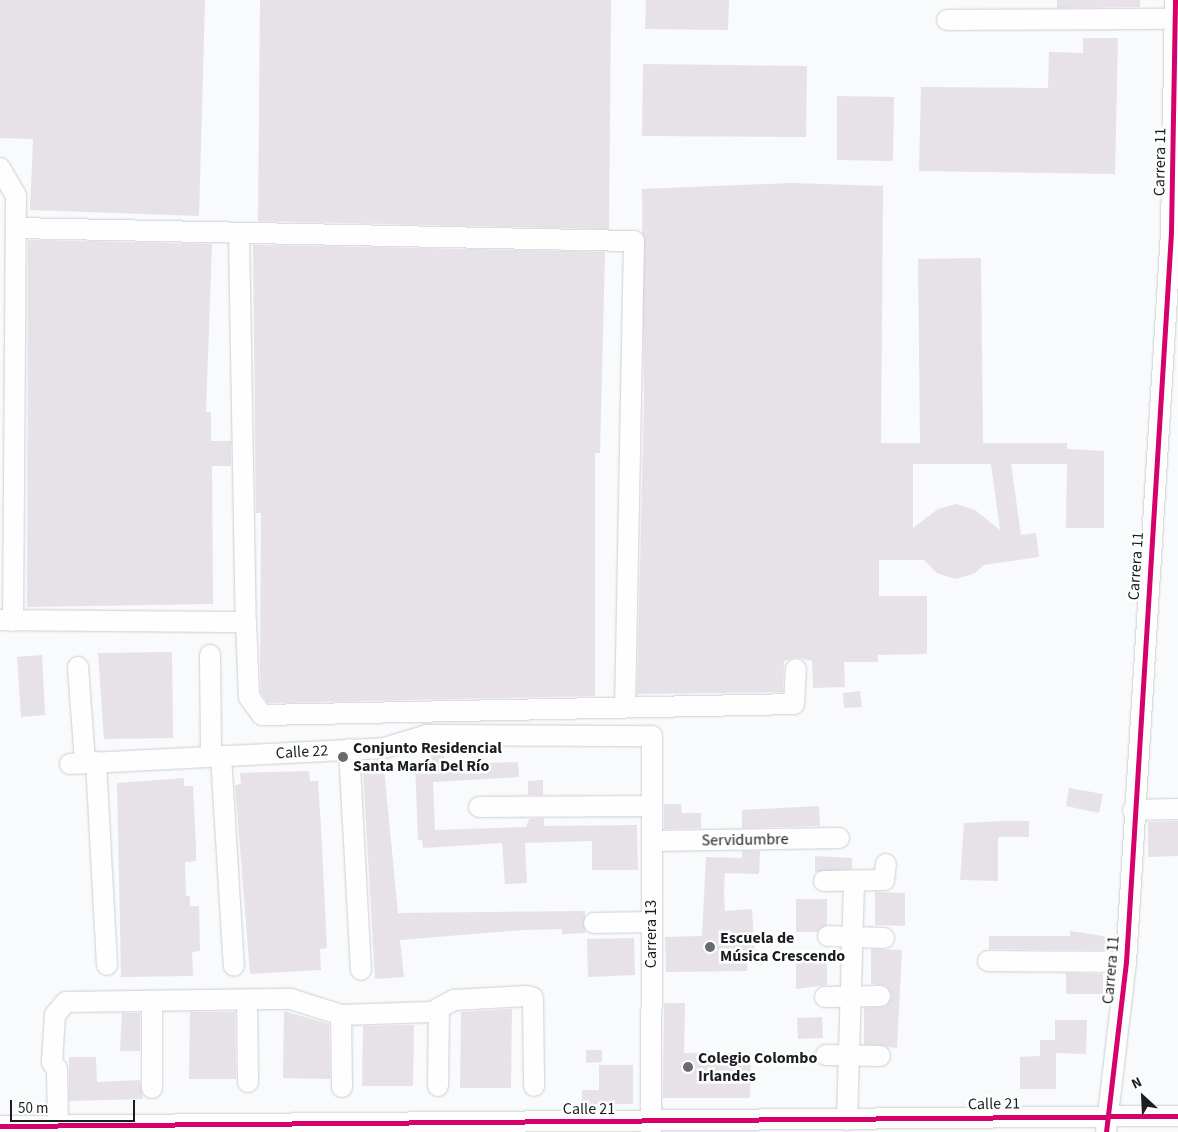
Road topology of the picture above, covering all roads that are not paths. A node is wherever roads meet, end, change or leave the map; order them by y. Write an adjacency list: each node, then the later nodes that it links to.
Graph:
1 (1175, 10): 2 (street); 3 (street, Carrera 11)
2 (947, 20)
3 (1176, 70): 5 (street, Carrera 11)
4 (0, 168): 6 (street)
5 (1175, 176): 21 (street, Carrera 11)
6 (16, 228): 7 (street); 8 (street)
7 (239, 235): 9 (street); 13 (street)
8 (6, 620): 9 (street)
9 (246, 622): 13 (street)
10 (210, 655): 16 (street)
11 (78, 667): 17 (street)
12 (796, 668): 13 (street)
13 (625, 706)
14 (652, 736): 15 (street, Calle 22); 18 (street, Carrera 13)
15 (349, 749): 16 (street, Calle 22); 36 (street)
16 (216, 756): 17 (street, Calle 22); 35 (street)
17 (84, 763): 34 (street)
18 (652, 806): 19 (street); 23 (street, Carrera 13)
19 (479, 807)
20 (1178, 809): 21 (street)
21 (1133, 810): 33 (street, Carrera 11)
22 (839, 838): 23 (street, Servidumbre)
23 (652, 841): 27 (street, Carrera 13)
24 (886, 864): 26 (street)
25 (824, 881): 26 (street)
26 (854, 881): 30 (street)
27 (651, 922): 28 (street); 59 (street, Carrera 13)
28 (594, 924)
29 (828, 936): 30 (street)
30 (852, 937): 31 (street); 37 (street)
31 (884, 938)
32 (988, 961): 33 (street)
33 (1126, 962): 55 (street, Carrera 11)
34 (107, 965)
35 (234, 966)
36 (361, 970)
37 (850, 996): 38 (street); 39 (street); 44 (street)
38 (880, 996)
39 (825, 997)
40 (247, 1000): 41 (street); 43 (street); 47 (street)
41 (152, 1001): 51 (street); 57 (street)
42 (438, 1008): 43 (street); 48 (street); 49 (street)
43 (341, 1015): 50 (street)
44 (849, 1055): 45 (street); 46 (street); 53 (street)
45 (826, 1056)
46 (880, 1056)
47 (248, 1082)
48 (438, 1086)
49 (534, 1086)
50 (342, 1087)
51 (152, 1088)
52 (1178, 1116): 55 (street, Calle 21)
53 (846, 1120): 54 (street, Calle 21); 59 (street, Calle 21)
54 (977, 1124): 55 (street, Calle 21)
55 (1107, 1124)
56 (0, 1126): 57 (street, Calle 21)
57 (51, 1126): 58 (street, Calle 21)
58 (552, 1127): 59 (street, Calle 21)
59 (651, 1127)

